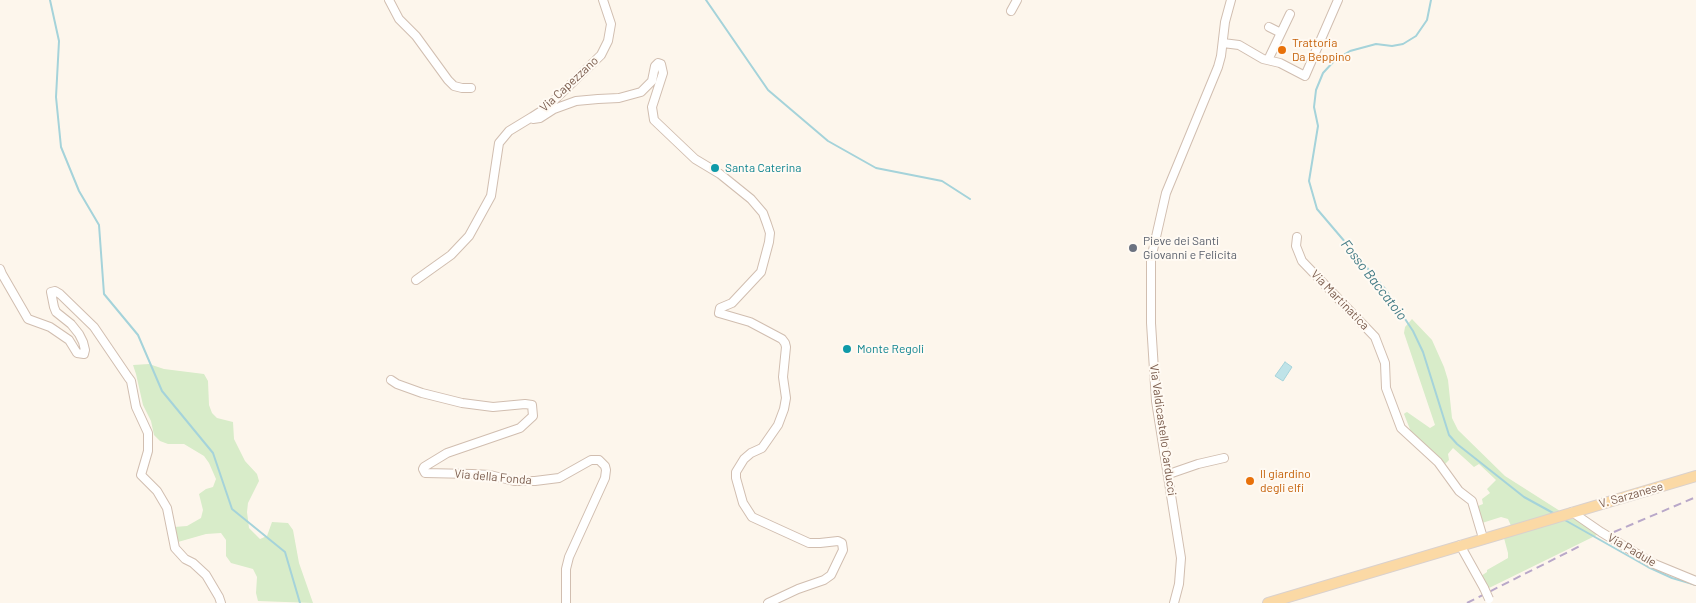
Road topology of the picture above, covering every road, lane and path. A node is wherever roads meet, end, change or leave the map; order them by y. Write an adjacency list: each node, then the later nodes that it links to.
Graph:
1 (389, 0): 12 (street)
2 (603, 0): 13 (street, Via Capezzano)
3 (1017, 0): 6 (street)
4 (1231, 0): 10 (street, Via Valdicastello Carducci)
5 (1338, 0): 11 (street)
6 (1011, 10)
7 (1290, 14): 9 (street)
8 (1269, 27): 9 (street)
9 (1280, 33): 11 (street)
10 (1223, 43): 11 (street); 19 (street, Via Valdicastello Carducci)
11 (1268, 60)
12 (471, 88)
13 (532, 117): 16 (street); 28 (street, Via Capezzano)
14 (1297, 237): 22 (street, Via Martinatica)
15 (0, 268): 26 (street)
16 (416, 280)
17 (391, 380): 27 (street, Via della Fonda)
18 (1224, 458): 19 (street)
19 (1169, 474): 29 (street, Via Valdicastello Carducci)
20 (1696, 476): 21 (main road, V. Sarzanese)
21 (1569, 513): 22 (main road, V. Sarzanese); 24 (street, Via Padule)
22 (1483, 538): 23 (main road, V. Sarzanese)
23 (1460, 545): 25 (street, bridge); 30 (main road, V. Sarzanese)
24 (1696, 581)
25 (1490, 601)
26 (221, 603)
27 (566, 603)
28 (768, 603)
29 (1174, 603)
30 (1268, 603)

